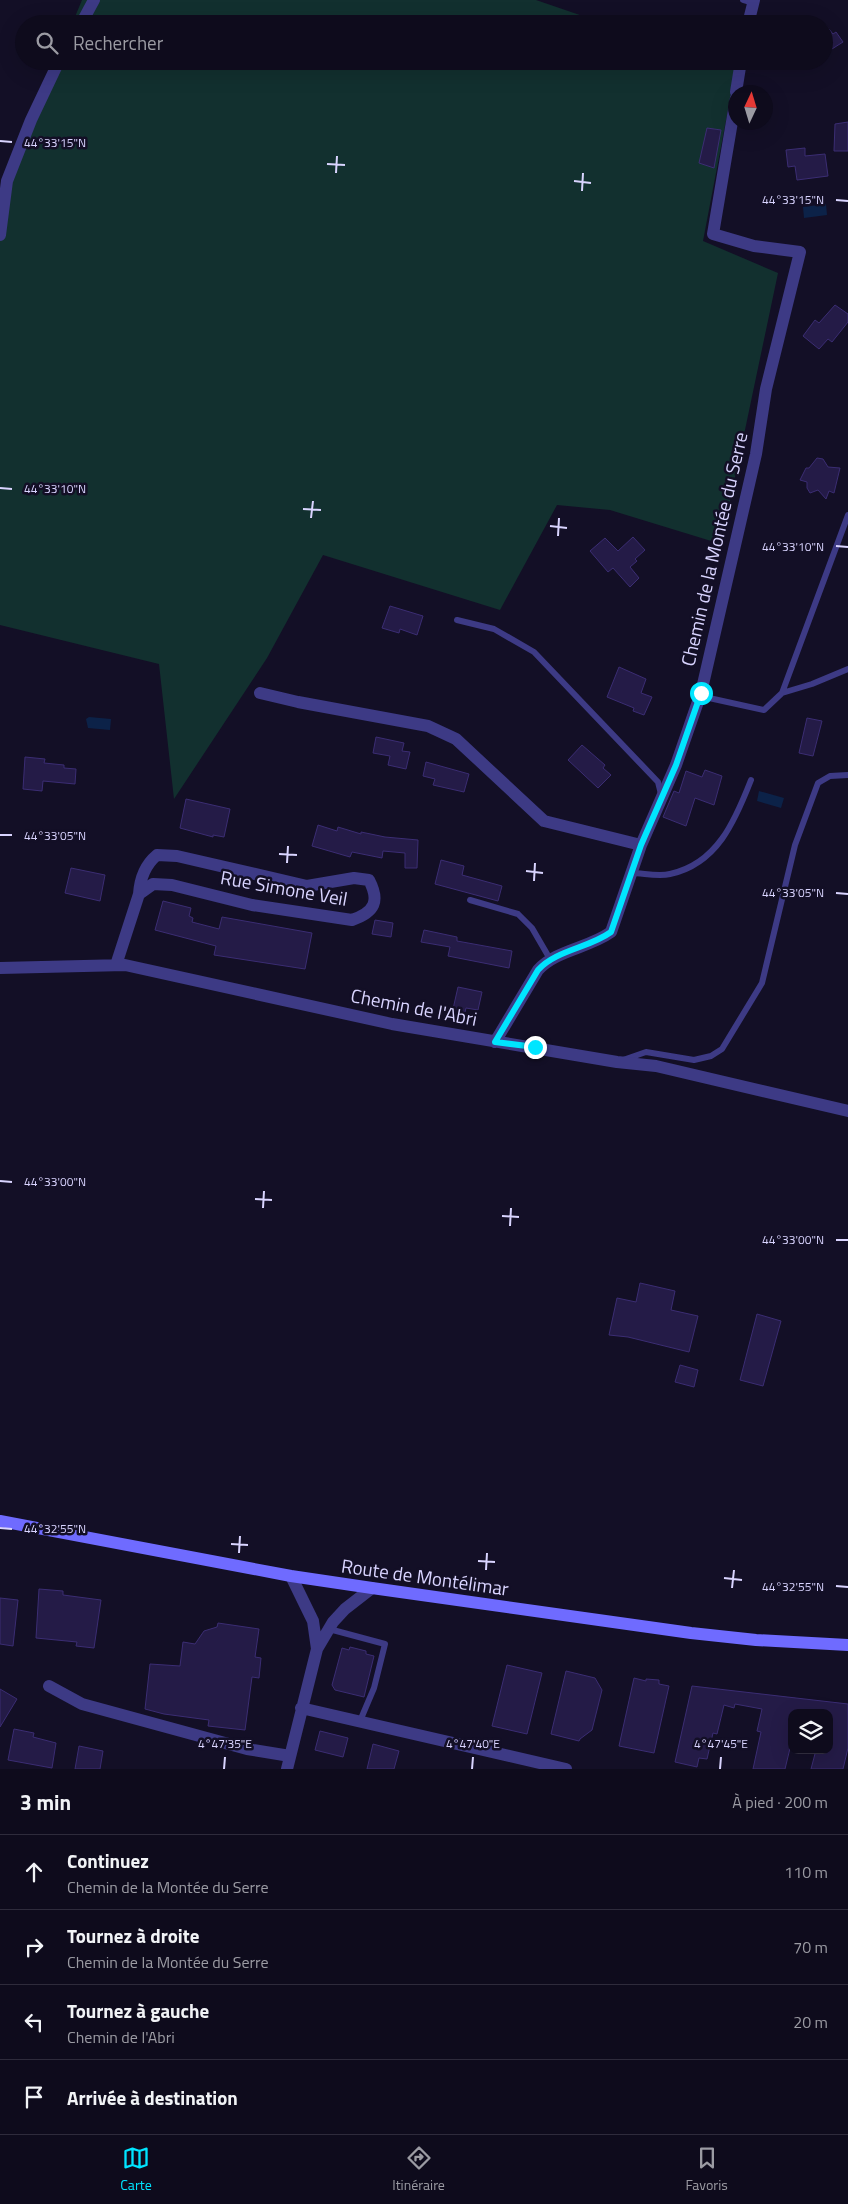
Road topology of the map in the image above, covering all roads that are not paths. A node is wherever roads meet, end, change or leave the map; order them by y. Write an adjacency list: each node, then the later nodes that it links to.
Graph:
1 (94, 0): 3 (street)
2 (750, 1): 4 (street)
3 (85, 15)
4 (749, 15)
5 (55, 70): 9 (street)
6 (740, 70): 7 (street)
7 (737, 85)
8 (731, 130): 15 (street, Chemin de la Montée du Serre)
9 (0, 235)
10 (848, 514): 14 (lane)
11 (457, 620): 18 (lane)
12 (848, 669): 14 (lane)
13 (260, 693): 19 (street)
14 (782, 694): 15 (lane)
15 (700, 696): 18 (street, Chemin de la Montée du Serre)
16 (848, 775): 27 (lane)
17 (751, 780): 20 (lane)
18 (662, 798): 19 (street, Chemin de la Montée du Serre)
19 (641, 845): 20 (street, Chemin de la Montée du Serre)
20 (632, 873): 23 (street, Chemin de la Montée du Serre)
21 (139, 894): 21 (street, Rue Simone Veil); 24 (street, Rue Simone Veil)
22 (470, 900): 23 (lane)
23 (550, 959): 26 (street, Chemin de la Montée du Serre)
24 (116, 965): 25 (street, Chemin de l'Abri); 26 (street, Chemin de l'Abri)
25 (0, 968)
26 (495, 1042): 27 (street, Chemin de l'Abri)
27 (617, 1062): 28 (street, Chemin de l'Abri)
28 (848, 1111)
29 (0, 1521): 30 (main road, Route de Montélimar)
30 (291, 1576): 31 (main road, Route de Montélimar); 34 (street)
31 (372, 1588): 32 (street); 33 (main road, Route de Montélimar)
32 (329, 1629): 34 (street); 37 (lane)
33 (848, 1645)
34 (317, 1648): 36 (street)
35 (49, 1686): 38 (street)
36 (301, 1708): 37 (street); 38 (street)
37 (360, 1721): 40 (street)
38 (290, 1756): 39 (street)
39 (287, 1769)
40 (566, 1769)

